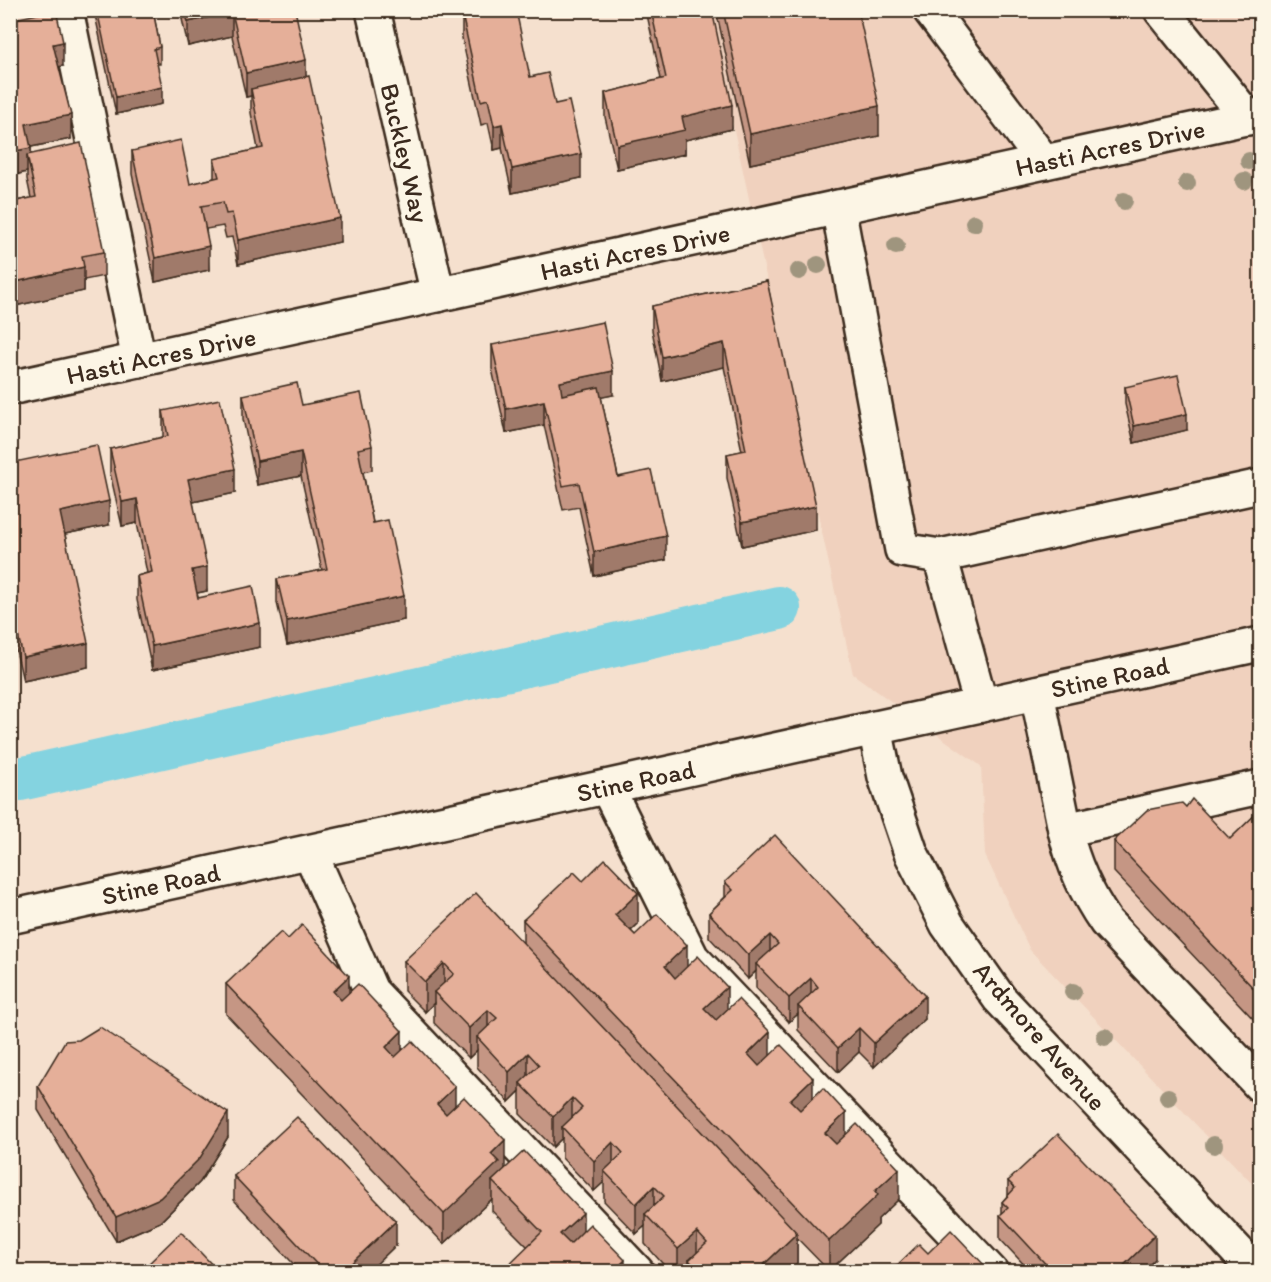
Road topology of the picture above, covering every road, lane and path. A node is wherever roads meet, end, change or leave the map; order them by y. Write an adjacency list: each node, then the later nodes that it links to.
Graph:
1 (66, 10): 9 (street)
2 (373, 10): 8 (street, Buckley Way)
3 (930, 10): 6 (street)
4 (1161, 10): 5 (street)
5 (1254, 117): 6 (street, Hasti Acres Drive)
6 (1044, 162): 7 (street, Hasti Acres Drive)
7 (838, 207): 8 (street, Hasti Acres Drive); 12 (street)
8 (438, 295): 9 (street, Hasti Acres Drive)
9 (139, 360): 10 (street, Hasti Acres Drive)
10 (10, 388)
11 (1260, 486): 12 (street)
12 (940, 556): 15 (street)
13 (1260, 644): 14 (street, Stine Road)
14 (1037, 693): 15 (street, Stine Road); 19 (street)
15 (981, 705): 16 (street, Stine Road)
16 (875, 728): 17 (street, Stine Road); 25 (street, Ardmore Avenue)
17 (607, 787): 20 (street, Stine Road); 24 (street)
18 (1260, 787): 19 (street)
19 (1065, 830): 22 (street)
20 (310, 852): 21 (street, Stine Road); 23 (street)
21 (10, 917)
22 (1260, 1085)
23 (637, 1272)
24 (991, 1272)
25 (1257, 1272)

